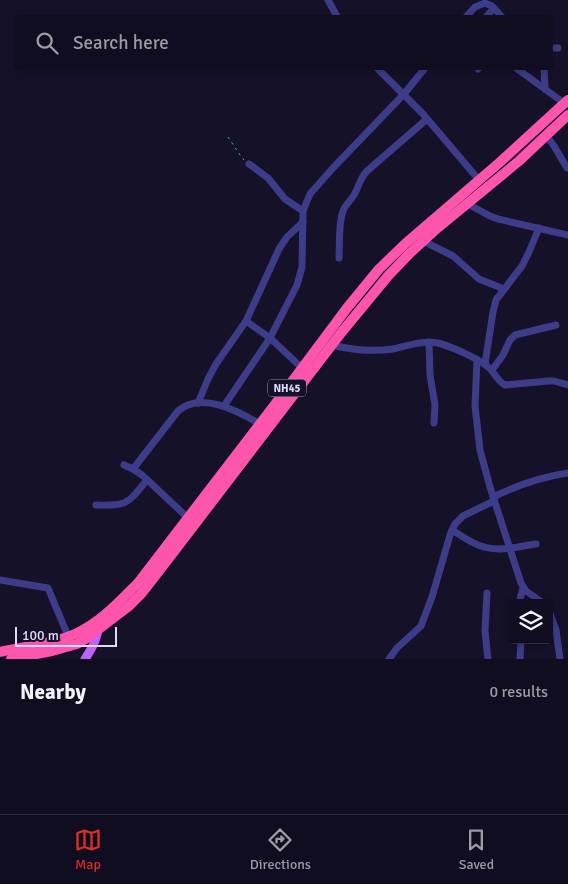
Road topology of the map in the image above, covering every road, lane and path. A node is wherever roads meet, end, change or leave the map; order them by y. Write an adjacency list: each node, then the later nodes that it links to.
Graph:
1 (328, 0): 3 (street)
2 (494, 8): 4 (street); 5 (street); 6 (street)
3 (336, 15)
4 (468, 15)
5 (488, 15)
6 (500, 15)
7 (379, 70): 12 (street)
8 (422, 70): 12 (street)
9 (519, 70): 11 (street)
10 (544, 70): 11 (street)
11 (545, 89): 13 (street)
12 (404, 94): 15 (street); 22 (street)
13 (566, 101): 20 (highway, NH45)
14 (568, 115): 16 (highway, NH45)
15 (428, 120): 20 (street); 27 (street)
16 (546, 135): 19 (street); 21 (highway, NH45)
17 (228, 137): 18 (path)
18 (249, 164): 22 (street)
19 (568, 168)
20 (479, 180): 36 (highway, NH45)
21 (466, 204): 24 (street); 26 (highway, NH45)
22 (303, 211): 23 (street)
23 (303, 222): 29 (street); 31 (street)
24 (539, 228): 25 (street); 28 (street)
25 (568, 235)
26 (423, 241): 28 (street); 33 (highway, NH45)
27 (339, 258)
28 (504, 290): 35 (street)
29 (246, 321): 31 (street); 39 (street)
30 (556, 325): 37 (street)
31 (270, 338): 36 (street); 40 (street)
32 (429, 342): 33 (street); 34 (street); 42 (street)
33 (332, 345): 59 (highway, NH45)
34 (477, 360): 35 (street); 47 (street)
35 (485, 364): 37 (street)
36 (302, 368): 41 (highway, NH45)
37 (492, 370): 38 (street)
38 (568, 386)
39 (198, 403): 40 (street); 44 (street)
40 (224, 406): 41 (street)
41 (260, 424): 49 (highway, NH45)
42 (434, 424)
43 (124, 465): 44 (street)
44 (133, 469): 46 (street)
45 (568, 473): 47 (street)
46 (148, 480): 48 (street); 49 (street)
47 (494, 499): 50 (street); 52 (street)
48 (96, 505)
49 (187, 517): 59 (highway, NH45)
50 (452, 530): 52 (street); 65 (street)
51 (536, 544): 52 (street)
52 (509, 548): 54 (street)
53 (0, 580): 60 (street)
54 (523, 588): 56 (street); 57 (street)
55 (487, 593): 66 (street)
56 (520, 599)
57 (536, 599)
58 (553, 622): 68 (street)
59 (98, 625): 60 (highway, NH45); 63 (highway, NH45); 64 (main road)
60 (68, 636): 62 (highway, NH45)
61 (521, 644): 67 (street)
62 (0, 652)
63 (11, 659)
64 (85, 659)
65 (390, 659)
66 (488, 659)
67 (520, 659)
68 (560, 659)

